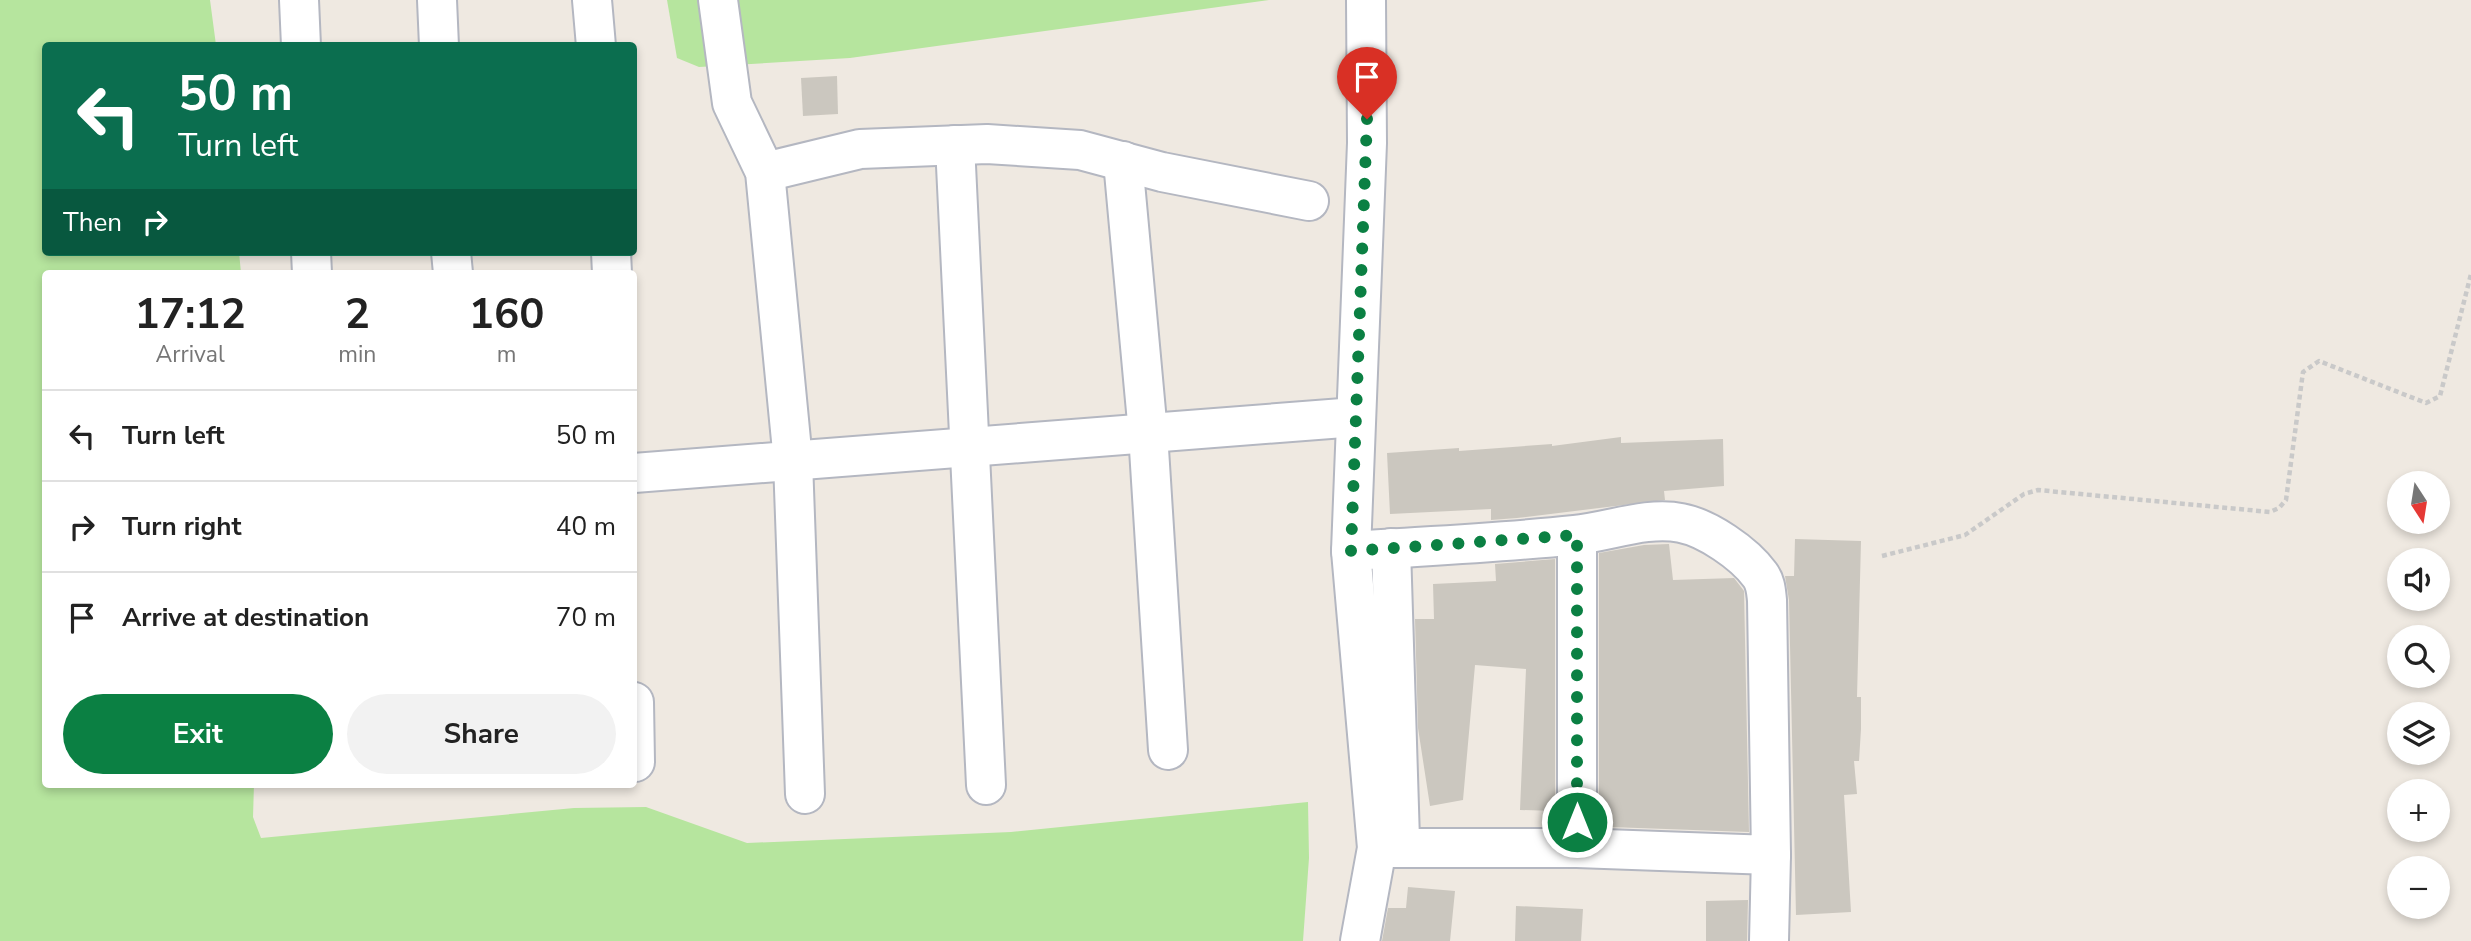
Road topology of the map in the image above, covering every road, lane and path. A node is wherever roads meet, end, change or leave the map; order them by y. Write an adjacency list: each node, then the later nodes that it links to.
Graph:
1 (299, 0): 6 (street)
2 (437, 0): 7 (street)
3 (592, 0): 8 (street)
4 (718, 0): 11 (street)
5 (1366, 0): 14 (street)
6 (301, 42)
7 (439, 42)
8 (596, 42)
9 (955, 145): 10 (street); 11 (street); 16 (street)
10 (1123, 161): 12 (street); 15 (street)
11 (765, 172): 17 (street)
12 (1309, 201)
13 (2471, 274): 22 (path)
14 (1356, 417): 15 (street); 21 (street)
15 (1148, 433): 16 (street); 23 (street)
16 (968, 447): 17 (street); 24 (street)
17 (793, 461): 18 (street); 25 (street)
18 (637, 473)
19 (1577, 535): 20 (street); 27 (street); 28 (street)
20 (1391, 548): 21 (street); 26 (street)
21 (1351, 551): 26 (street)
22 (1882, 556)
23 (1167, 750)
24 (986, 785)
25 (805, 794)
26 (1389, 848): 27 (street); 29 (street)
27 (1577, 848): 28 (street)
28 (1771, 855): 30 (street)
29 (1360, 941)
30 (1769, 941)

